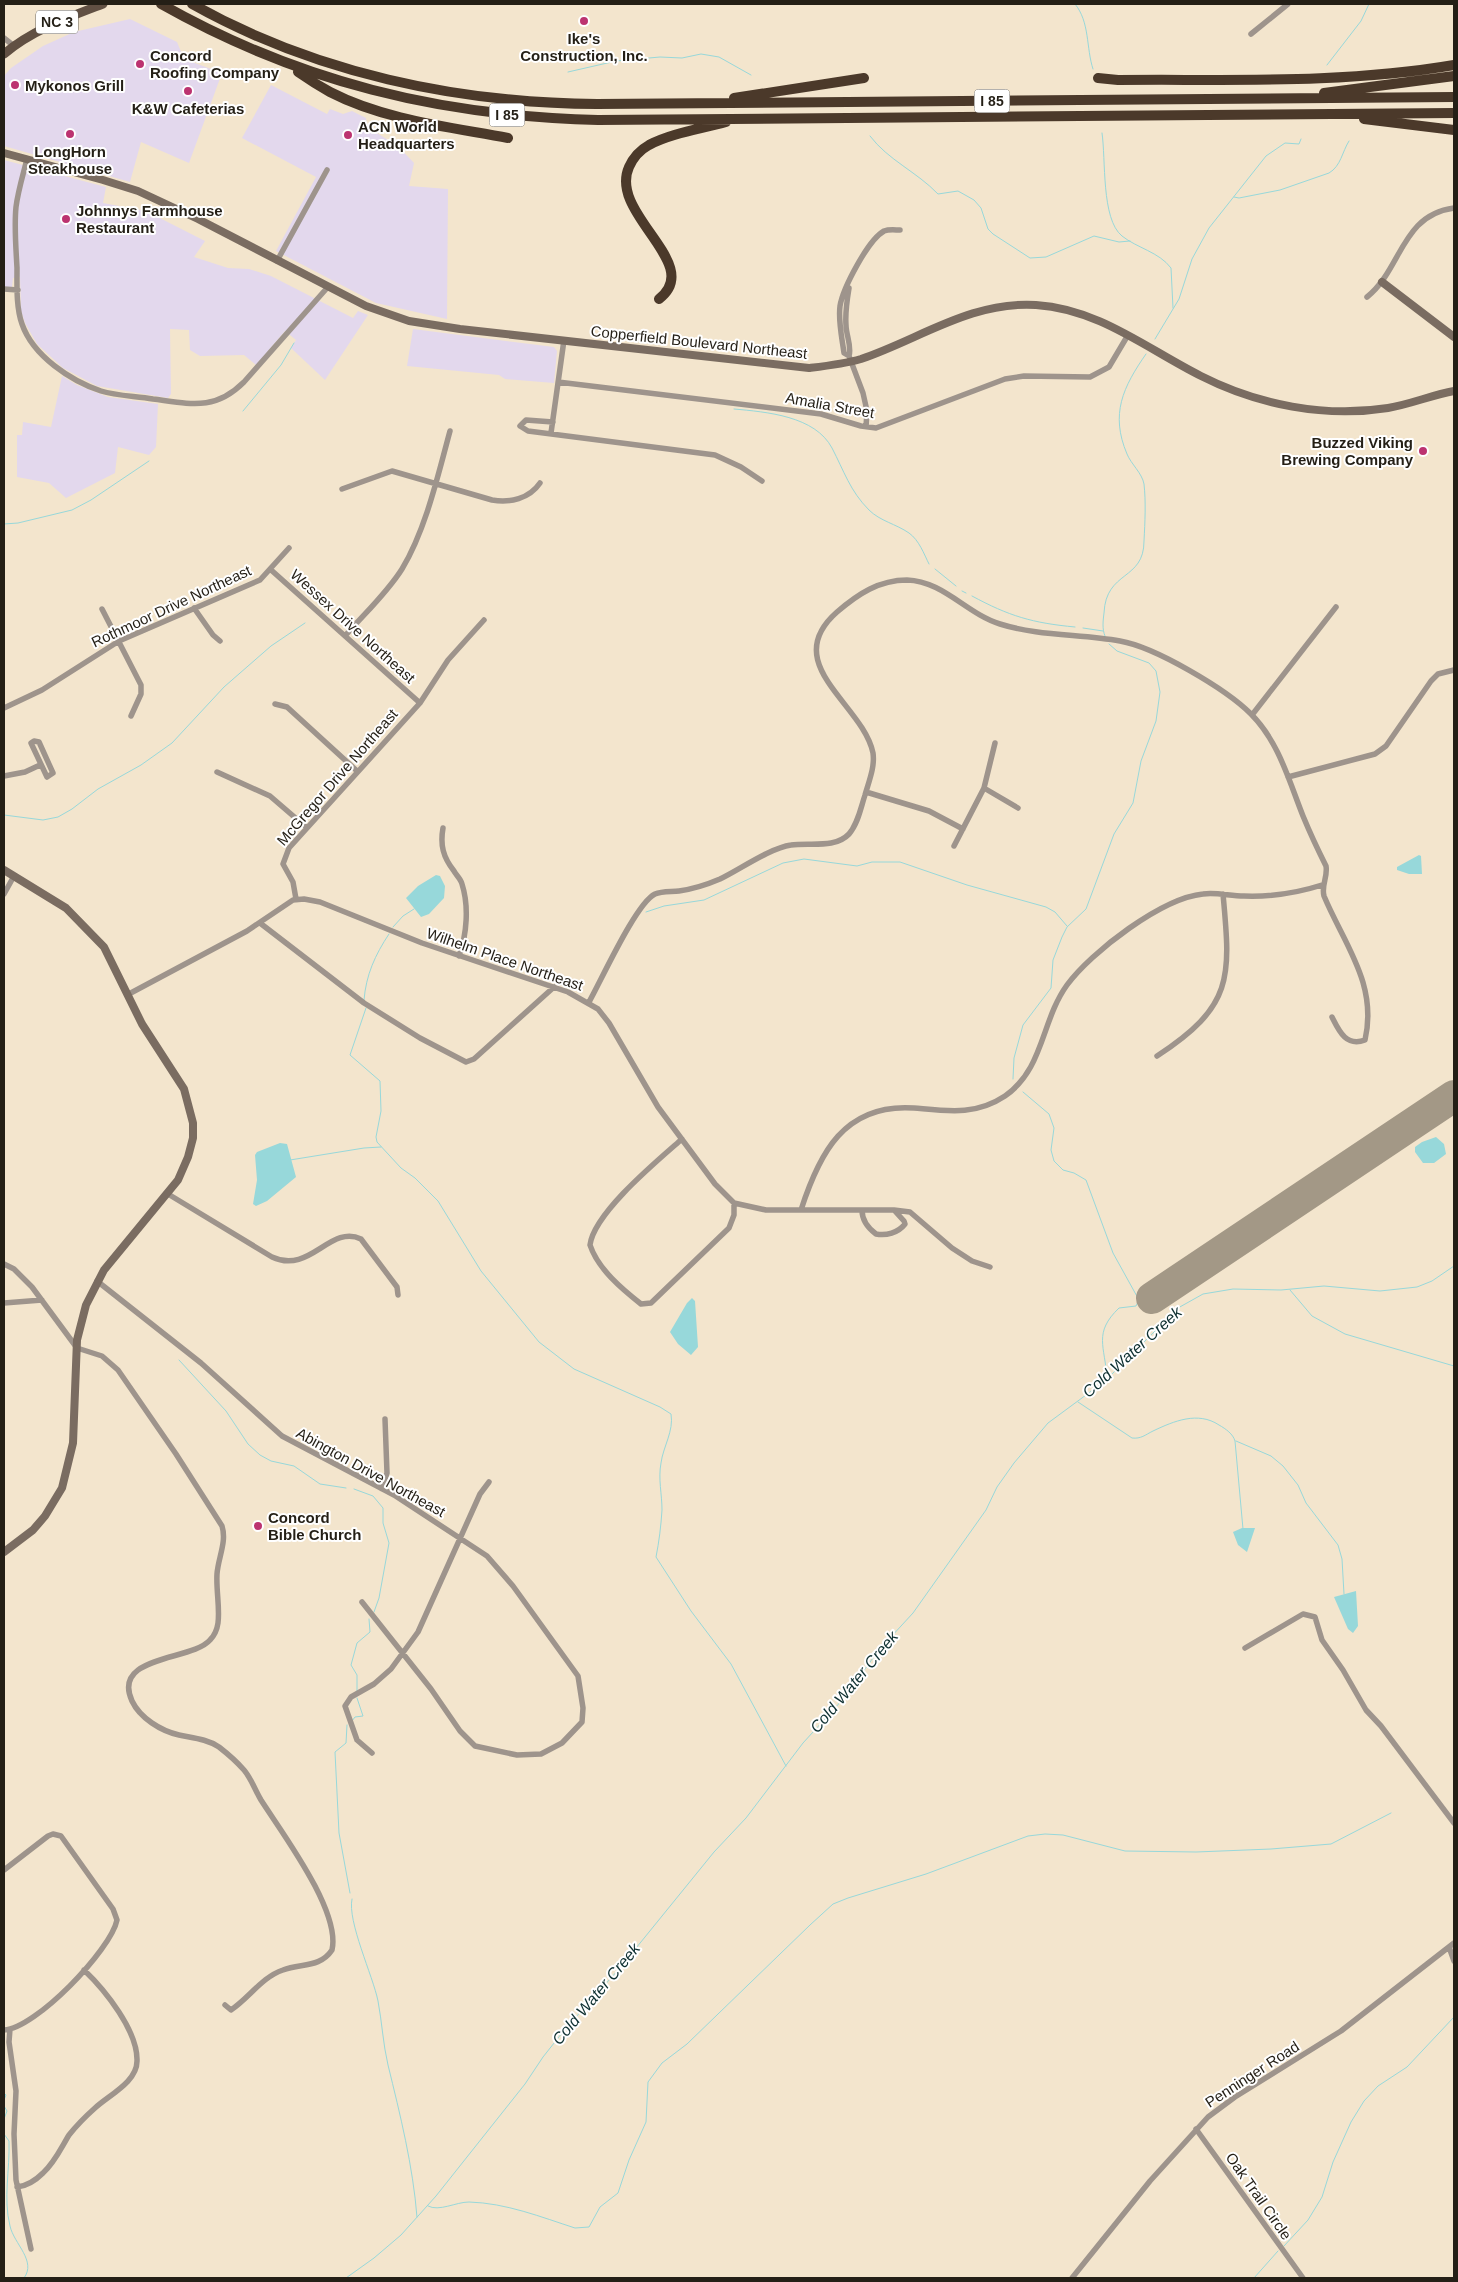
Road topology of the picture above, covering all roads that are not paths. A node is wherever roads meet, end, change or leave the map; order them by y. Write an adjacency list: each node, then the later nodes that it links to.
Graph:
1 (103, 4): 7 (main road, NC 3)
2 (161, 4): 9 (highway, I 85)
3 (192, 4): 16 (highway, I 85)
4 (1288, 4): 5 (street)
5 (1251, 34)
6 (4, 38): 7 (street)
7 (14, 46): 8 (main road, NC 3)
8 (4, 54)
9 (280, 61): 19 (highway, I 85); 21 (highway)
10 (1454, 65): 13 (highway)
11 (1454, 76): 15 (highway)
12 (864, 78): 16 (highway)
13 (1098, 78)
14 (1454, 97): 15 (highway, I 85)
15 (1281, 98): 16 (highway, I 85)
16 (702, 103)
17 (1454, 113): 18 (highway, I 85)
18 (1323, 114): 19 (highway, I 85); 20 (highway)
19 (742, 118): 33 (highway)
20 (1454, 130)
21 (508, 138)
22 (4, 153): 23 (main road, Copperfield Boulevard Northeast)
23 (27, 160): 27 (main road, Copperfield Boulevard Northeast); 31 (street)
24 (327, 170): 27 (street)
25 (1454, 208): 28 (street)
26 (900, 230): 37 (street)
27 (278, 261): 29 (main road, Copperfield Boulevard Northeast)
28 (1382, 282): 32 (street); 35 (main road)
29 (327, 288): 31 (street); 36 (main road, Copperfield Boulevard Northeast)
30 (4, 289): 31 (street)
31 (18, 290)
32 (1367, 297)
33 (659, 299)
34 (1128, 335): 37 (main road, Copperfield Boulevard Northeast); 39 (main road, Copperfield Boulevard Northeast); 41 (street, Amalia Street)
35 (1454, 337)
36 (564, 340): 37 (main road, Copperfield Boulevard Northeast); 38 (street)
37 (849, 359): 41 (street)
38 (558, 382): 40 (street); 41 (street, Amalia Street)
39 (1454, 391)
40 (552, 422): 43 (street); 43 (street)
41 (866, 427)
42 (450, 431): 46 (street)
43 (551, 433): 44 (street)
44 (762, 481)
45 (540, 482): 46 (street)
46 (436, 484): 47 (street); 54 (street)
47 (342, 489)
48 (289, 548): 49 (street, Rothmoor Drive Northeast)
49 (270, 569): 51 (street, Rothmoor Drive Northeast); 54 (street, Wessex Drive Northeast)
50 (1336, 607): 61 (street)
51 (194, 608): 55 (street, Rothmoor Drive Northeast); 56 (street)
52 (102, 609): 55 (street)
53 (484, 620): 58 (street, McGregor Drive Northeast)
54 (345, 636): 58 (street, Wessex Drive Northeast)
55 (119, 642): 60 (street, Rothmoor Drive Northeast); 62 (street)
56 (220, 642)
57 (1454, 670): 68 (street)
58 (420, 703): 65 (street, McGregor Drive Northeast)
59 (275, 704): 65 (street)
60 (4, 708)
61 (1252, 715): 68 (street); 70 (street)
62 (131, 716)
63 (995, 743): 69 (street)
64 (40, 765): 64 (street); 67 (street)
65 (357, 771): 72 (street, McGregor Drive Northeast)
66 (217, 772): 72 (street)
67 (4, 776)
68 (1288, 777): 78 (street)
69 (984, 788): 71 (street); 74 (street)
70 (866, 792): 74 (street); 86 (street)
71 (1018, 808)
72 (306, 827): 81 (street, McGregor Drive Northeast)
73 (442, 828): 83 (street)
74 (962, 829): 75 (street)
75 (954, 846)
76 (4, 870): 77 (main road)
77 (14, 876): 79 (street); 85 (main road)
78 (1322, 885): 80 (street); 87 (street)
79 (4, 894)
80 (1223, 894): 88 (street); 92 (street)
81 (296, 899): 82 (street); 83 (street, Wilhelm Place Northeast)
82 (260, 923): 84 (street); 85 (street)
83 (459, 956): 84 (street, Wilhelm Place Northeast)
84 (554, 987): 86 (street, Wilhelm Place Northeast)
85 (127, 995): 90 (main road)
86 (589, 1002): 89 (street, Wilhelm Place Northeast)
87 (1332, 1017)
88 (1157, 1056)
89 (682, 1139): 91 (street, Wilhelm Place Northeast); 91 (street)
90 (168, 1194): 97 (main road); 98 (street)
91 (734, 1203): 92 (street)
92 (802, 1210): 93 (street)
93 (862, 1210): 94 (street); 94 (street)
94 (894, 1210): 96 (street)
95 (4, 1264): 99 (street)
96 (990, 1267)
97 (98, 1281): 101 (main road); 104 (street, Abington Drive Northeast)
98 (398, 1295)
99 (42, 1300): 100 (street); 101 (street)
100 (4, 1303)
101 (77, 1348): 106 (main road); 116 (street)
102 (385, 1419): 104 (street)
103 (489, 1482): 105 (street)
104 (382, 1489): 105 (street, Abington Drive Northeast)
105 (459, 1536): 109 (street); 109 (street, Abington Drive Northeast)
106 (4, 1552)
107 (362, 1602): 109 (street)
108 (1245, 1648): 111 (street)
109 (403, 1654): 110 (street)
110 (372, 1753)
111 (1454, 1823)
112 (4, 1870): 115 (street)
113 (1452, 1945): 114 (street); 118 (street, Penninger Road)
114 (1454, 1961)
115 (84, 1970): 117 (street); 119 (street)
116 (225, 2005)
117 (7, 2029): 119 (street)
118 (1196, 2129): 121 (street, Penninger Road); 122 (street, Oak Trail Circle)
119 (17, 2187): 120 (street)
120 (31, 2249)
121 (1072, 2278)
122 (1303, 2278)

